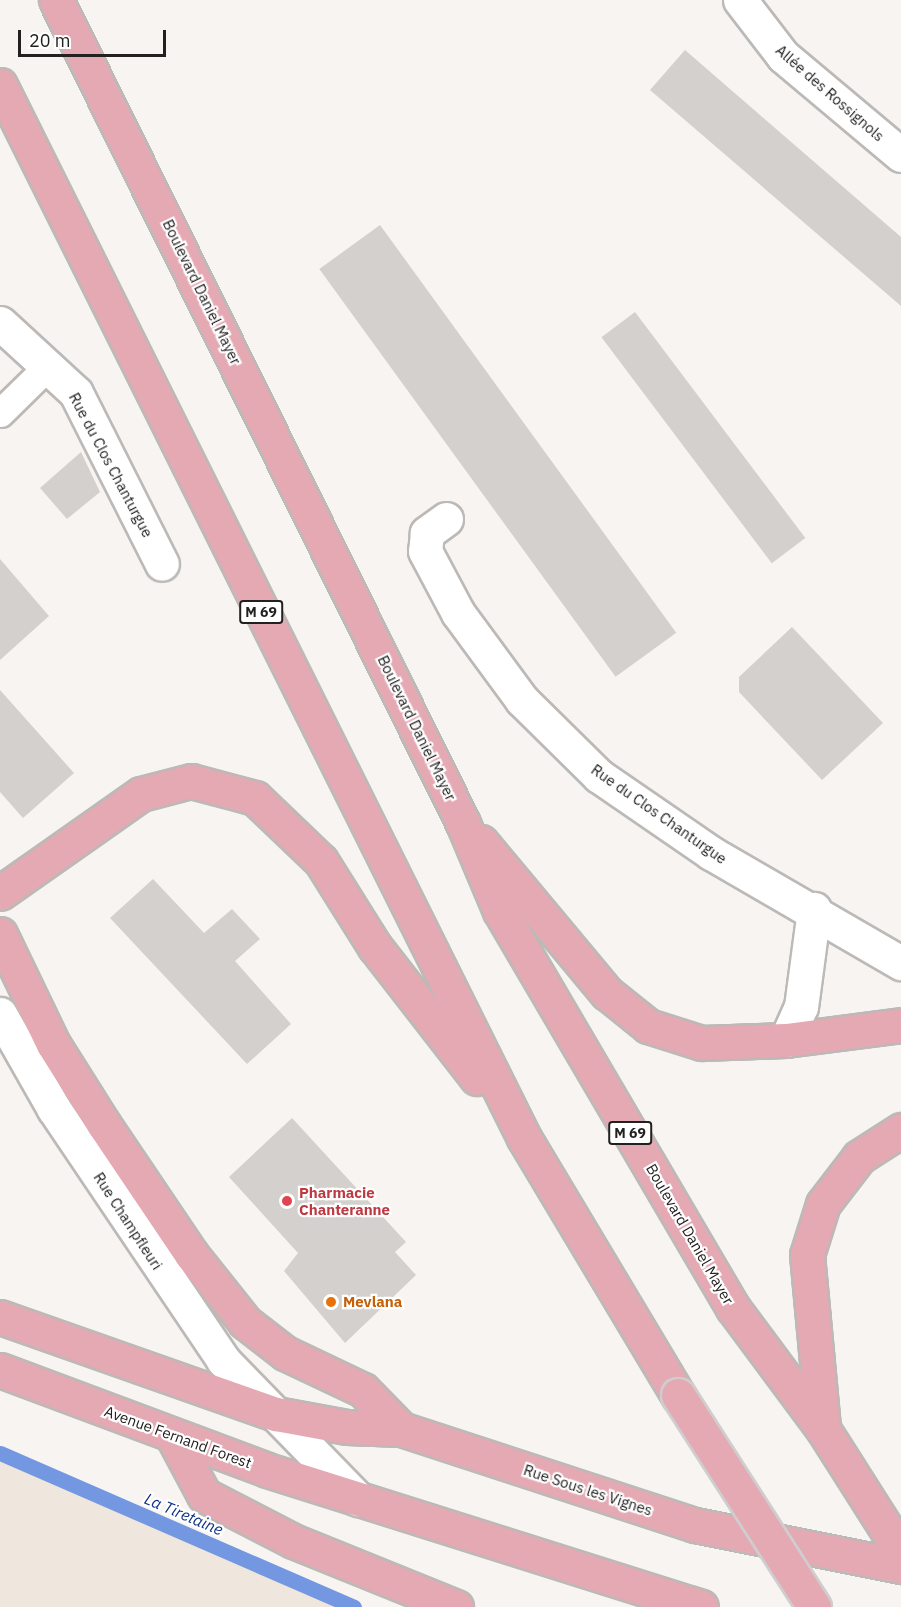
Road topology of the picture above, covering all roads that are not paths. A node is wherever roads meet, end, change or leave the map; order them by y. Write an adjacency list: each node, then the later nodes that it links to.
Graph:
1 (56, 0): 10 (main road, Boulevard Daniel Mayer / M 69)
2 (740, 0): 4 (street, Allée des Rossignols)
3 (0, 85): 21 (main road, M 69)
4 (901, 155)
5 (0, 323): 6 (street, Rue du Clos Chanturgue)
6 (49, 365): 7 (lane); 9 (street, Rue du Clos Chanturgue)
7 (0, 413)
8 (446, 519): 12 (street, Rue du Clos Chanturgue)
9 (162, 564)
10 (463, 823): 19 (main road); 26 (main road, Boulevard Daniel Mayer / M 69)
11 (0, 893): 21 (main road)
12 (814, 909): 14 (street, Rue du Clos Chanturgue); 19 (street)
13 (0, 934): 15 (main road)
14 (901, 963)
15 (25, 980): 16 (street); 25 (main road)
16 (0, 1007)
17 (0, 1014): 24 (street, Rue Champfleuri)
18 (901, 1025): 19 (main road)
19 (786, 1040)
20 (901, 1130): 26 (main road)
21 (524, 1138): 33 (main road, M 69, bridge)
22 (0, 1317): 24 (main road)
23 (0, 1370): 27 (main road, Avenue Fernand Forest)
24 (276, 1414): 25 (main road, Rue Sous les Vignes); 28 (street, Rue Champfleuri)
25 (401, 1429): 30 (main road, Rue Sous les Vignes)
26 (823, 1429): 29 (main road, M 69)
27 (172, 1435): 28 (main road, Avenue Fernand Forest); 31 (main road)
28 (358, 1499): 32 (main road)
29 (901, 1552)
30 (901, 1566)
31 (456, 1607)
32 (701, 1607)
33 (814, 1607)

